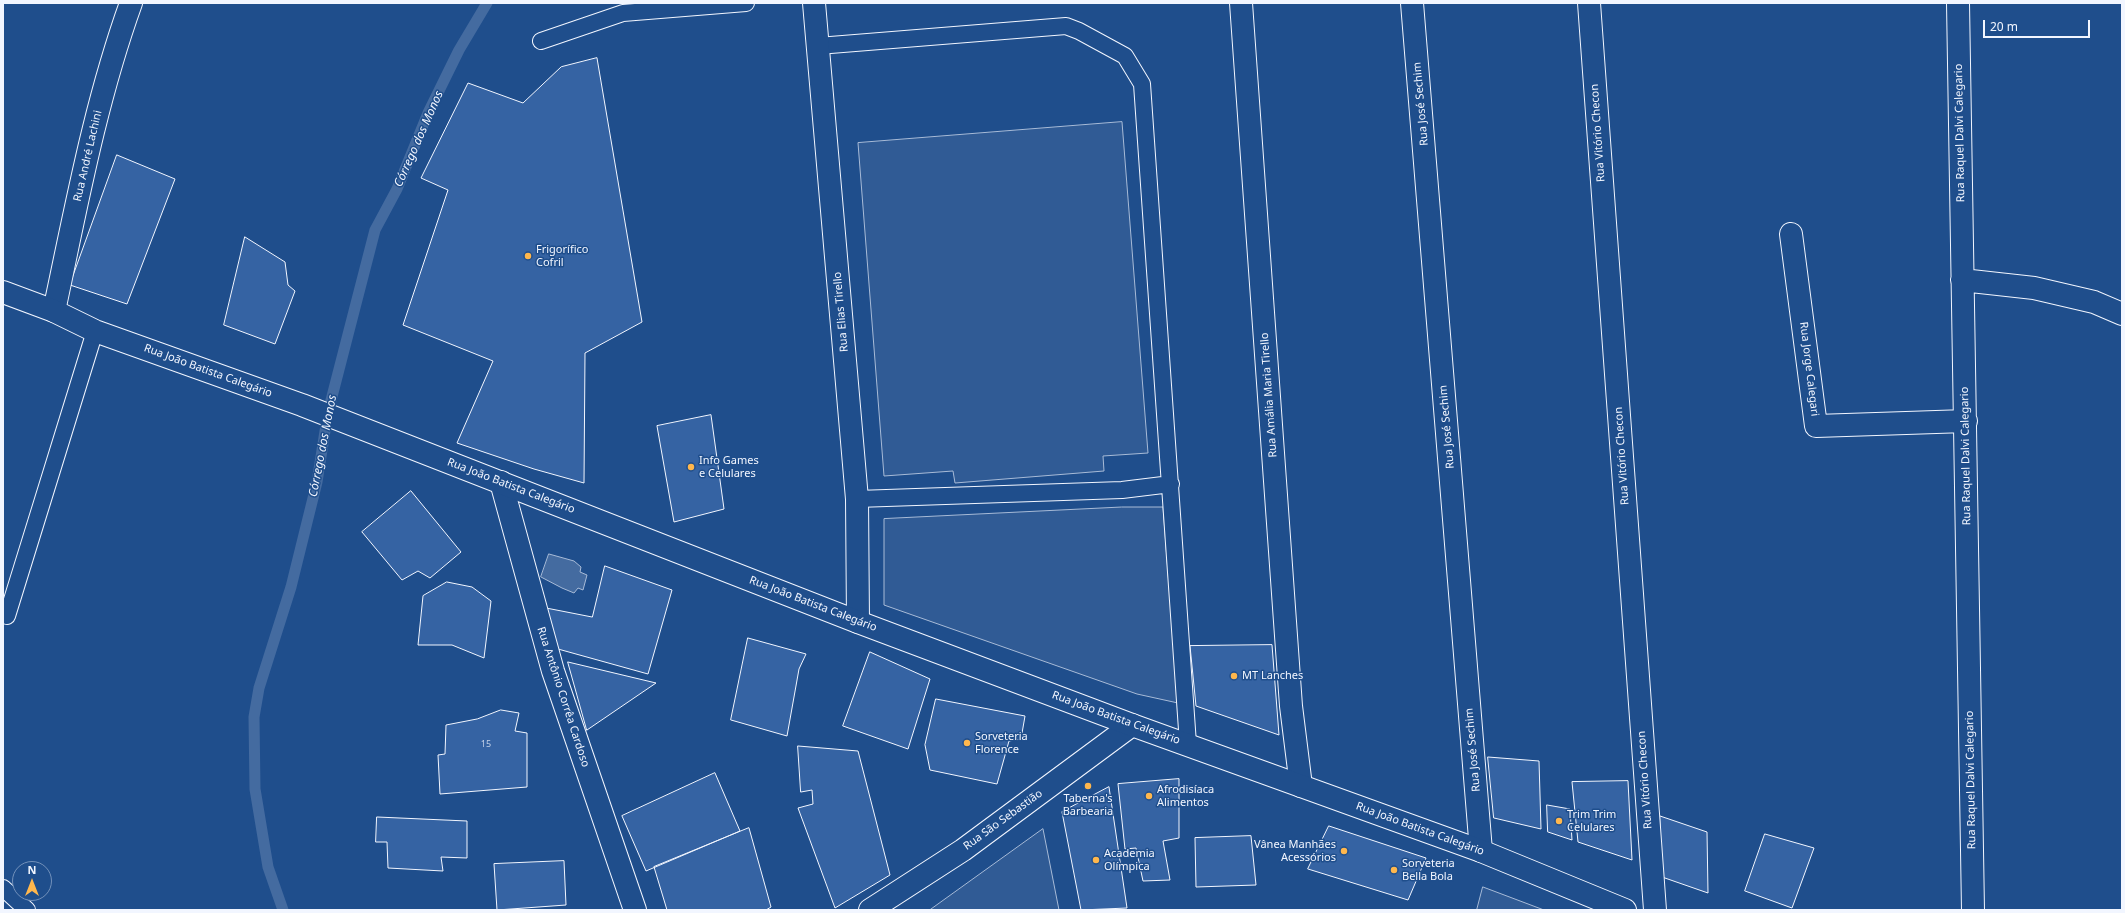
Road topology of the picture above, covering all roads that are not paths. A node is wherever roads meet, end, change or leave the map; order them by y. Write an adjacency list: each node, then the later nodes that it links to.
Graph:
1 (131, 3): 13 (street, Rua André Lachini)
2 (746, 3): 8 (lane)
3 (814, 3): 9 (street, Rua Elias Tirello)
4 (1241, 3): 24 (street, Rua Amália Maria Tirello)
5 (1412, 3): 25 (street, Rua José Sechim)
6 (1589, 3): 31 (street, Rua Vitório Checon)
7 (1958, 3): 11 (street, Rua Raquel Dalvi Calegario)
8 (542, 41)
9 (818, 46): 18 (lane); 19 (street, Rua Elias Tirello)
10 (1791, 234): 16 (street, Rua Jorge Calegari)
11 (1962, 280): 14 (street); 16 (street, Rua Raquel Dalvi Calegario)
12 (3, 292): 13 (street, Rua João Batista Calegário)
13 (54, 311): 15 (street, Rua João Batista Calegário)
14 (2122, 314)
15 (95, 331): 17 (street, Rua João Batista Calegário); 20 (lane)
16 (1966, 421): 32 (street, Rua Raquel Dalvi Calegario)
17 (501, 482): 21 (street, Rua João Batista Calegário); 28 (street, Rua Antônio Corrêa Cardoso)
18 (1171, 484): 19 (lane); 23 (lane)
19 (857, 499): 21 (street, Rua Elias Tirello)
20 (7, 616)
21 (858, 622): 22 (street, Rua João Batista Calegário)
22 (1132, 725): 23 (street, Rua João Batista Calegário); 29 (street, Rua São Sebastião)
23 (1188, 744): 24 (street, Rua João Batista Calegário)
24 (1301, 786): 25 (street, Rua João Batista Calegário)
25 (1481, 851): 30 (street, Rua João Batista Calegário)
26 (3, 888): 27 (lane)
27 (27, 910)
28 (635, 910)
29 (870, 910)
30 (1625, 910)
31 (1655, 910)
32 (1973, 910)

